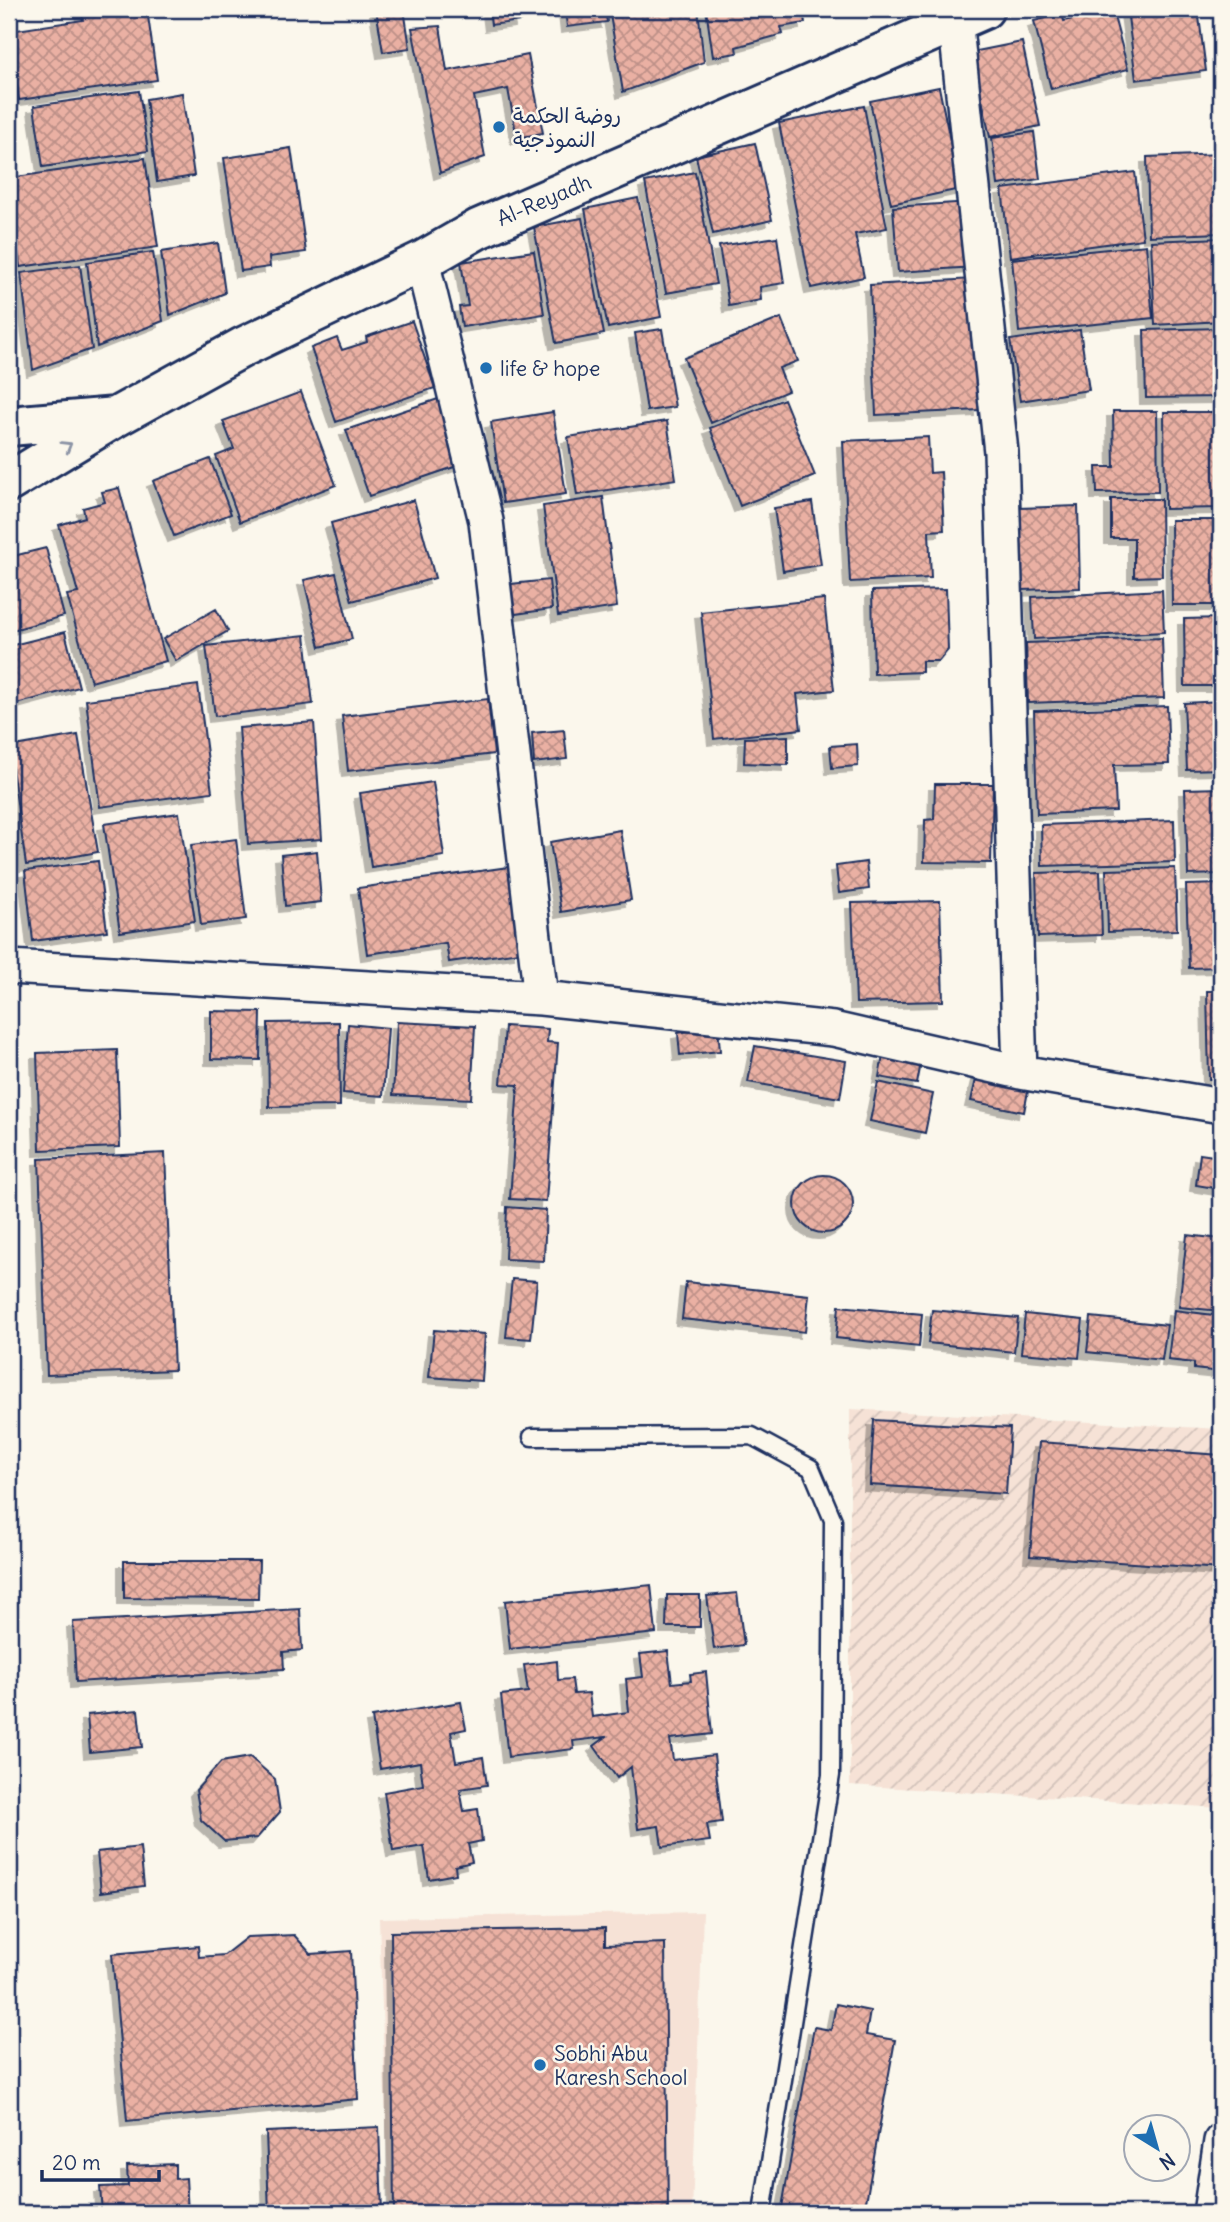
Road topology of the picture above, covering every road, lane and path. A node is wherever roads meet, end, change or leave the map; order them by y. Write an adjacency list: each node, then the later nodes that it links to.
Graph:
1 (965, 13): 2 (street, Al-Reyadh); 8 (street)
2 (422, 261): 3 (street, Al-Reyadh); 7 (street)
3 (116, 416): 4 (street, Al-Reyadh); 5 (street, Al-Reyadh, one-way to 3)
4 (9, 426)
5 (9, 482)
6 (9, 967): 7 (street)
7 (541, 998): 8 (street)
8 (1020, 1072): 9 (street)
9 (1221, 1106)
10 (532, 1437): 12 (lane)
11 (1221, 2141): 13 (street)
12 (762, 2213)
13 (1210, 2213)

